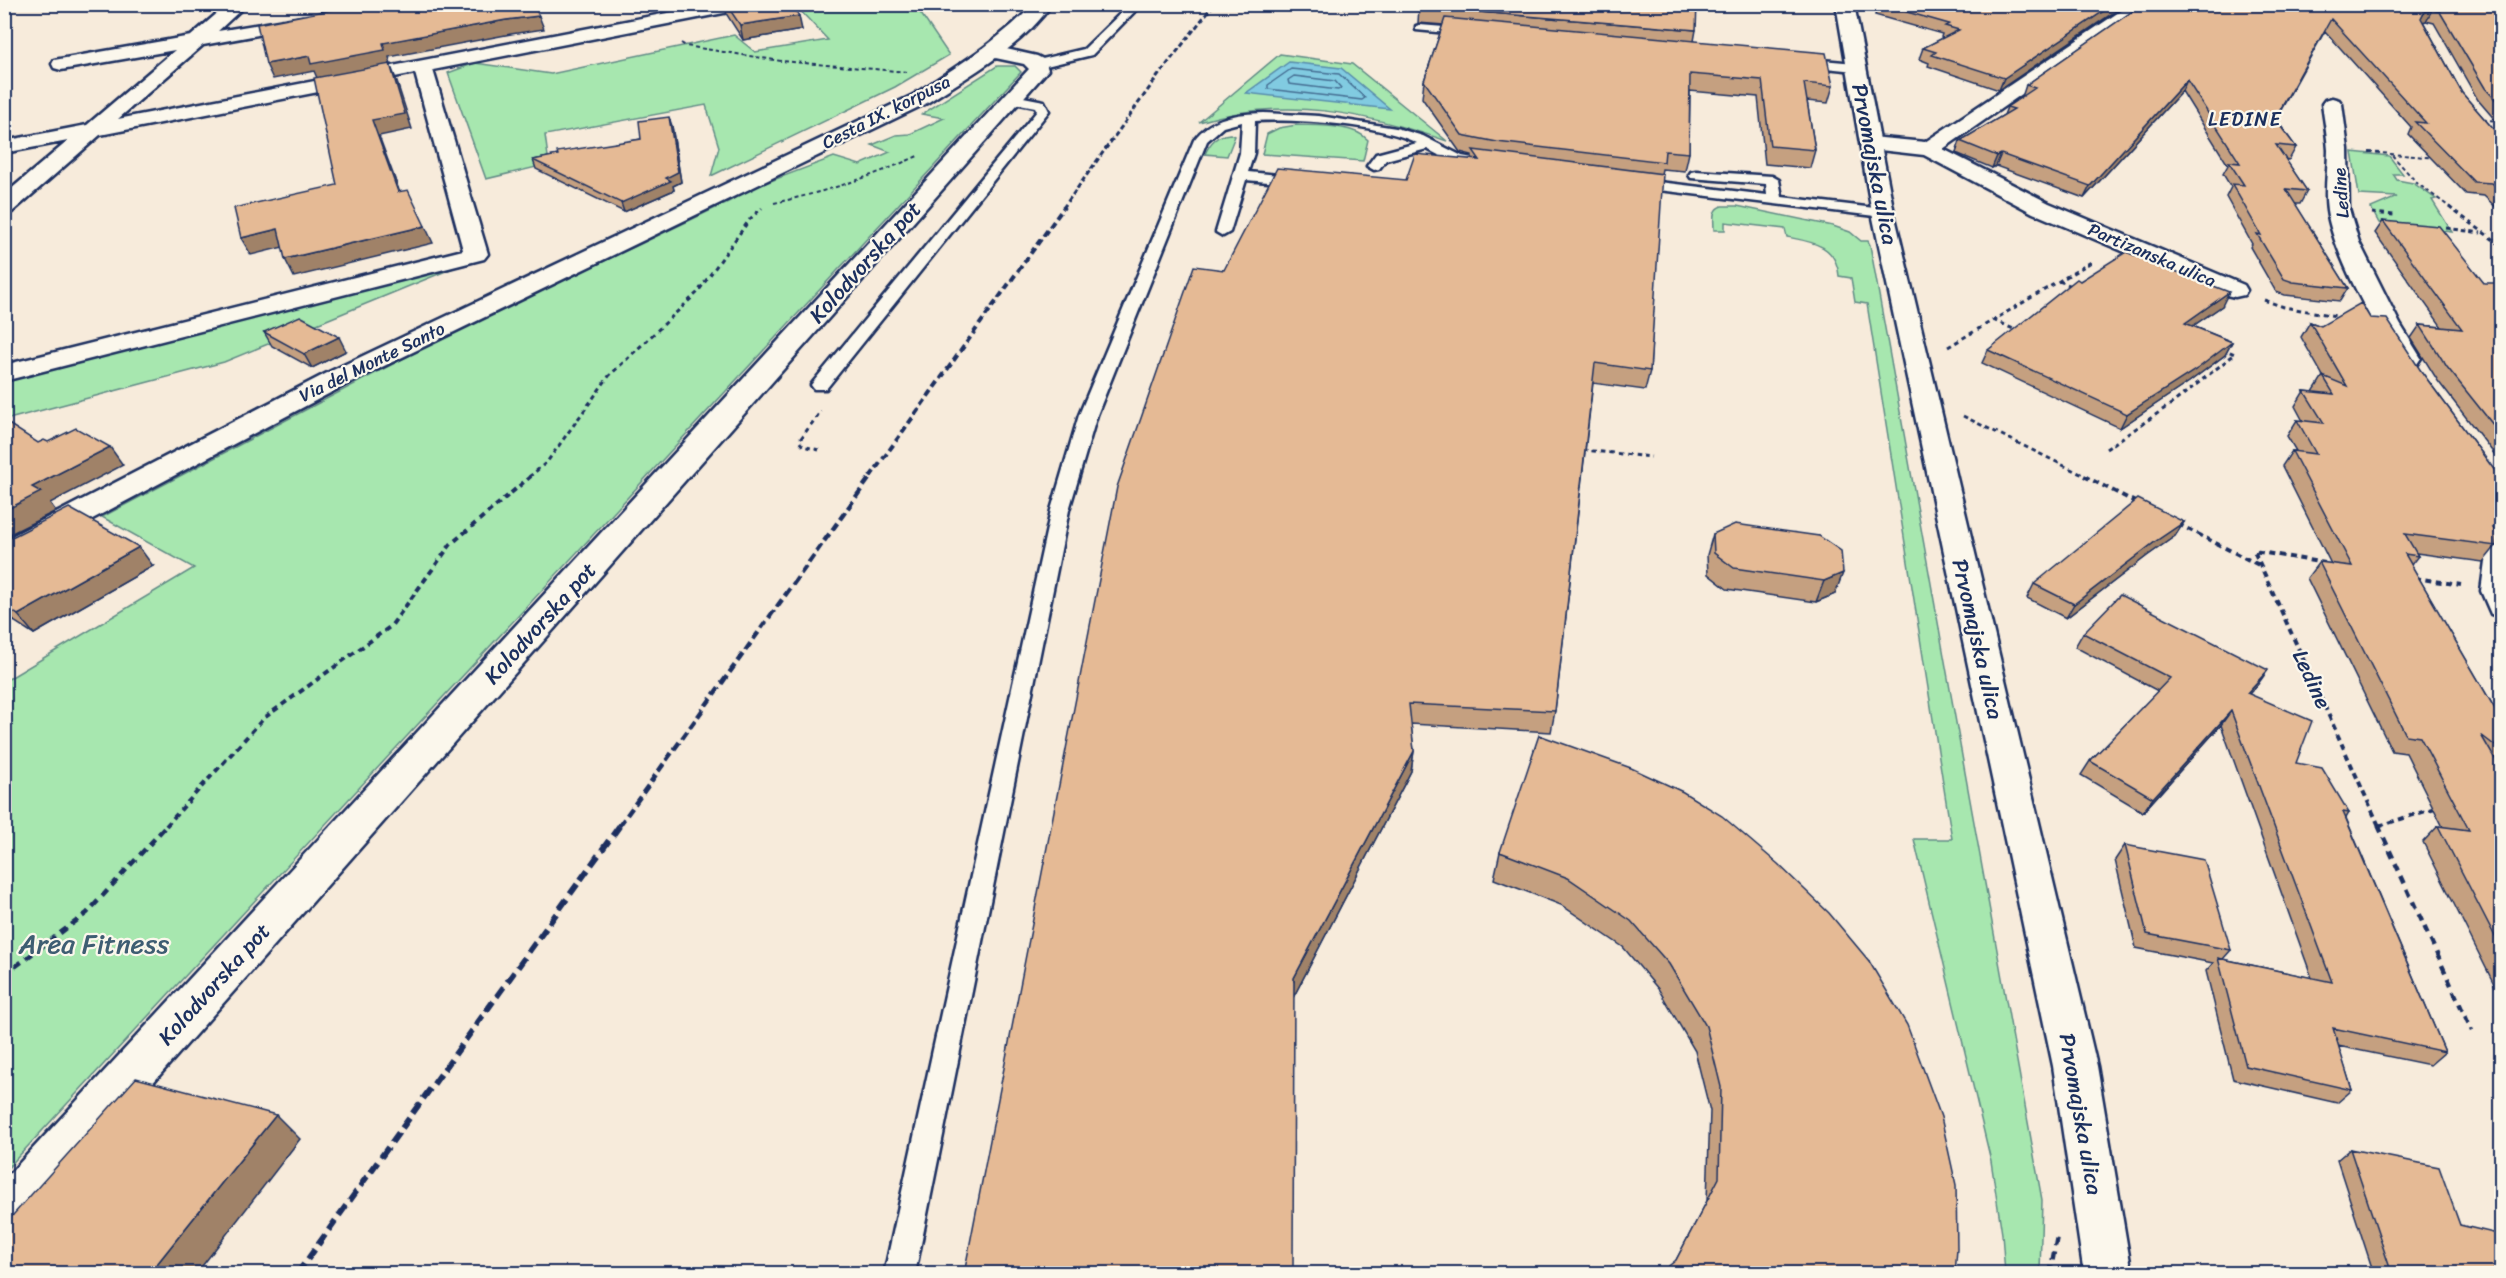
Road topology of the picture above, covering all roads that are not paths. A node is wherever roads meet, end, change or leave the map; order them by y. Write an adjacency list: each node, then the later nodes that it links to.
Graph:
1 (239, 4): 10 (street)
2 (744, 4): 15 (street)
3 (1044, 4): 11 (street, Cesta IX. korpusa)
4 (1137, 4): 14 (lane)
5 (1845, 4): 16 (street, Prvomajska ulica)
6 (2143, 4): 24 (street)
7 (325, 18): 10 (street)
8 (1420, 28): 9 (lane)
9 (1479, 33)
10 (198, 40): 13 (street); 20 (street)
11 (993, 52): 14 (street); 29 (street, Cesta IX. korpusa)
12 (1792, 61): 16 (lane)
13 (61, 64)
14 (1038, 64): 17 (street, Kolodvorska pot)
15 (423, 67): 20 (street); 37 (street)
16 (1855, 67): 21 (street, Prvomajska ulica)
17 (1013, 99): 39 (lane); 43 (street, Kolodvorska pot)
18 (2332, 104): 38 (street, Ledine)
19 (1249, 118): 22 (lane); 27 (lane); 44 (lane)
20 (92, 131): 23 (street); 33 (street)
21 (1870, 143): 24 (street, Partizanska ulica); 34 (street, Prvomajska ulica)
22 (1429, 144): 25 (lane); 26 (lane)
23 (4, 147)
24 (1929, 149): 36 (street, Partizanska ulica)
25 (1374, 166)
26 (1505, 167)
27 (1241, 175): 31 (lane); 35 (lane)
28 (1696, 175): 32 (lane)
29 (745, 181): 41 (street, Via del Monte Santo)
30 (1619, 181): 32 (lane)
31 (1311, 182)
32 (1775, 200): 34 (lane)
33 (4, 207)
34 (1883, 213): 45 (street, Prvomajska ulica)
35 (1224, 232)
36 (2235, 290)
37 (4, 373)
38 (2419, 375)
39 (820, 385)
40 (2502, 546): 42 (street)
41 (4, 553)
42 (2499, 598)
43 (4, 1215)
44 (899, 1274)
45 (2108, 1274)

